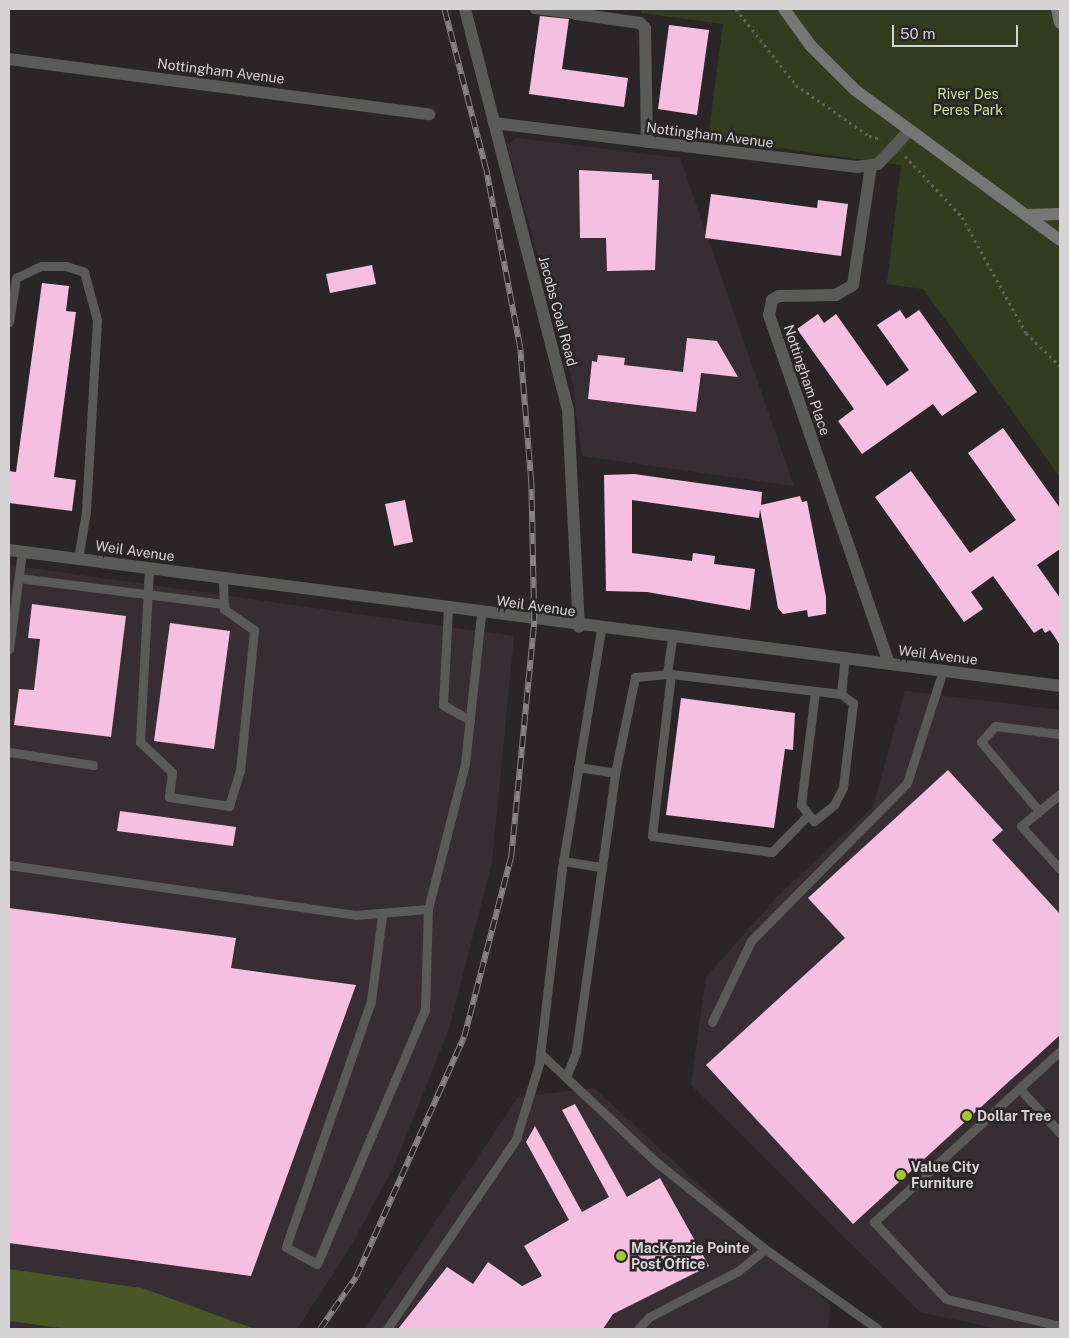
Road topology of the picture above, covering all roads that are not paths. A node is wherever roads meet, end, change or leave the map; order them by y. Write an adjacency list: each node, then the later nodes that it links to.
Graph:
1 (465, 9): 9 (street, Jacobs Coal Road)
2 (534, 9): 5 (lane)
3 (784, 9): 10 (main road)
4 (1057, 9): 6 (main road)
5 (576, 11): 11 (street)
6 (1060, 22)
7 (9, 59): 8 (street, Nottingham Avenue)
8 (429, 114)
9 (494, 123): 11 (street, Nottingham Avenue); 27 (street, Jacobs Coal Road)
10 (909, 131): 12 (street); 14 (main road)
11 (647, 142): 12 (street, Nottingham Avenue)
12 (871, 166): 32 (street, Nottingham Place)
13 (1060, 214): 14 (main road)
14 (1028, 215): 15 (main road)
15 (1060, 240)
16 (9, 322): 19 (lane)
17 (9, 550): 18 (street, Weil Avenue)
18 (22, 552): 19 (street, Weil Avenue); 21 (lane)
19 (78, 559): 20 (street, Weil Avenue)
20 (149, 569): 22 (street, Weil Avenue); 23 (lane)
21 (19, 578): 23 (lane); 30 (lane)
22 (223, 578): 24 (lane); 25 (street, Weil Avenue)
23 (148, 594): 24 (lane); 24 (lane)
24 (224, 604)
25 (448, 609): 26 (street, Weil Avenue); 38 (lane)
26 (481, 614): 27 (street, Weil Avenue); 38 (lane)
27 (579, 627): 28 (street, Weil Avenue)
28 (601, 629): 29 (street, Weil Avenue); 42 (lane)
29 (672, 638): 31 (street, Weil Avenue); 34 (lane)
30 (9, 649)
31 (846, 658): 32 (street, Weil Avenue); 37 (lane)
32 (889, 664): 33 (street, Weil Avenue)
33 (943, 670): 35 (street, Weil Avenue); 53 (lane)
34 (669, 674): 36 (lane); 43 (lane); 46 (lane)
35 (1060, 686)
36 (815, 692): 37 (lane); 46 (lane)
37 (841, 694): 46 (lane)
38 (470, 720): 51 (lane)
39 (1060, 734): 45 (lane)
40 (9, 752): 41 (lane)
41 (92, 765)
42 (578, 766): 43 (lane); 47 (lane)
43 (615, 773): 49 (lane)
44 (1060, 794): 45 (lane)
45 (1039, 811): 50 (lane)
46 (807, 816)
47 (563, 861): 49 (lane); 55 (lane)
48 (9, 865): 52 (lane)
49 (601, 867): 56 (lane)
50 (1060, 869)
51 (428, 909): 52 (lane); 52 (lane)
52 (382, 916)
53 (712, 1022)
54 (1060, 1051): 57 (lane)
55 (540, 1053): 56 (lane); 61 (lane)
56 (566, 1078): 59 (lane)
57 (1020, 1089): 58 (lane); 60 (lane)
58 (1060, 1132)
59 (765, 1249): 62 (lane); 63 (lane)
60 (1060, 1326)
61 (387, 1329)
62 (638, 1329)
63 (878, 1329)

